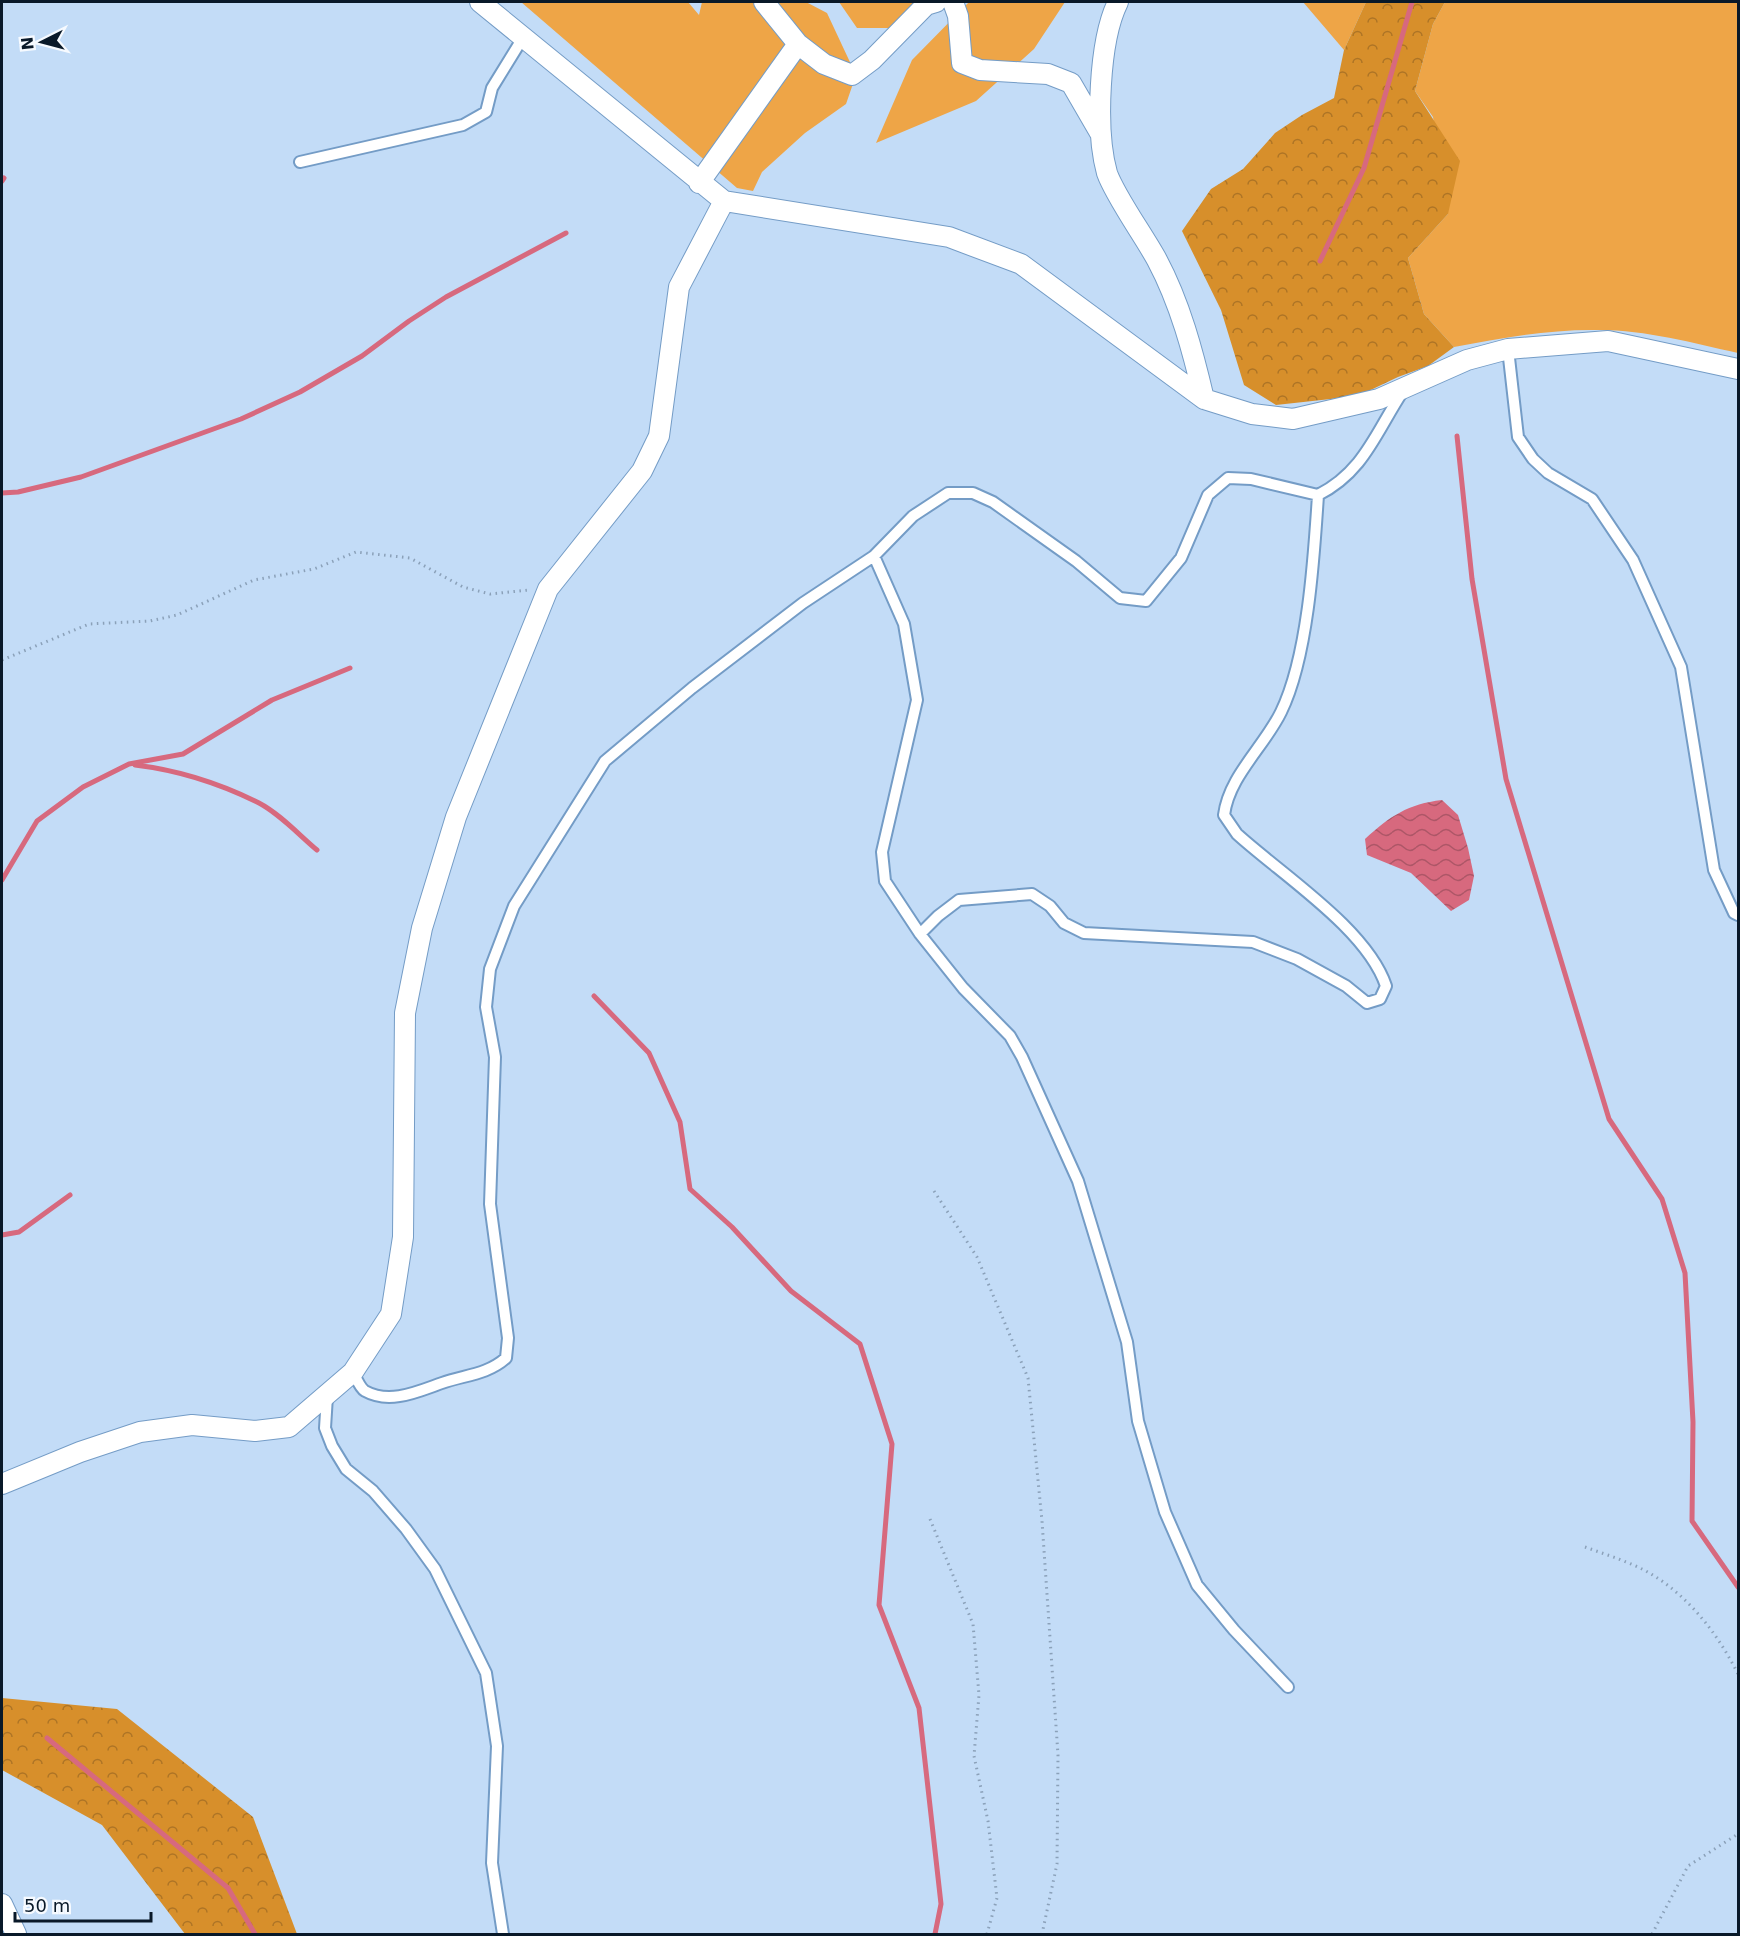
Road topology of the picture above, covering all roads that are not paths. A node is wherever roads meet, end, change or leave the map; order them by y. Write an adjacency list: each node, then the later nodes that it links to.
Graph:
1 (480, 2): 6 (street)
2 (764, 2): 7 (street)
3 (936, 2): 7 (street)
4 (953, 2): 8 (street)
5 (1118, 2): 8 (street)
6 (524, 36): 9 (lane); 10 (street)
7 (798, 44): 10 (street)
8 (1100, 133): 15 (street)
9 (300, 162)
10 (699, 183): 11 (street)
11 (724, 201): 15 (street); 20 (street)
12 (1509, 349): 13 (street); 14 (street); 18 (lane)
13 (1738, 369)
14 (1405, 389): 15 (street); 16 (lane)
15 (1203, 399)
16 (1318, 495): 17 (lane); 19 (lane)
17 (874, 556): 19 (lane); 20 (lane)
18 (1738, 915)
19 (920, 934): 23 (lane)
20 (353, 1372): 21 (street)
21 (327, 1396): 22 (street); 26 (lane)
22 (2, 1484)
23 (1288, 1687)
24 (2, 1904): 25 (street)
25 (16, 1935)
26 (503, 1935)

